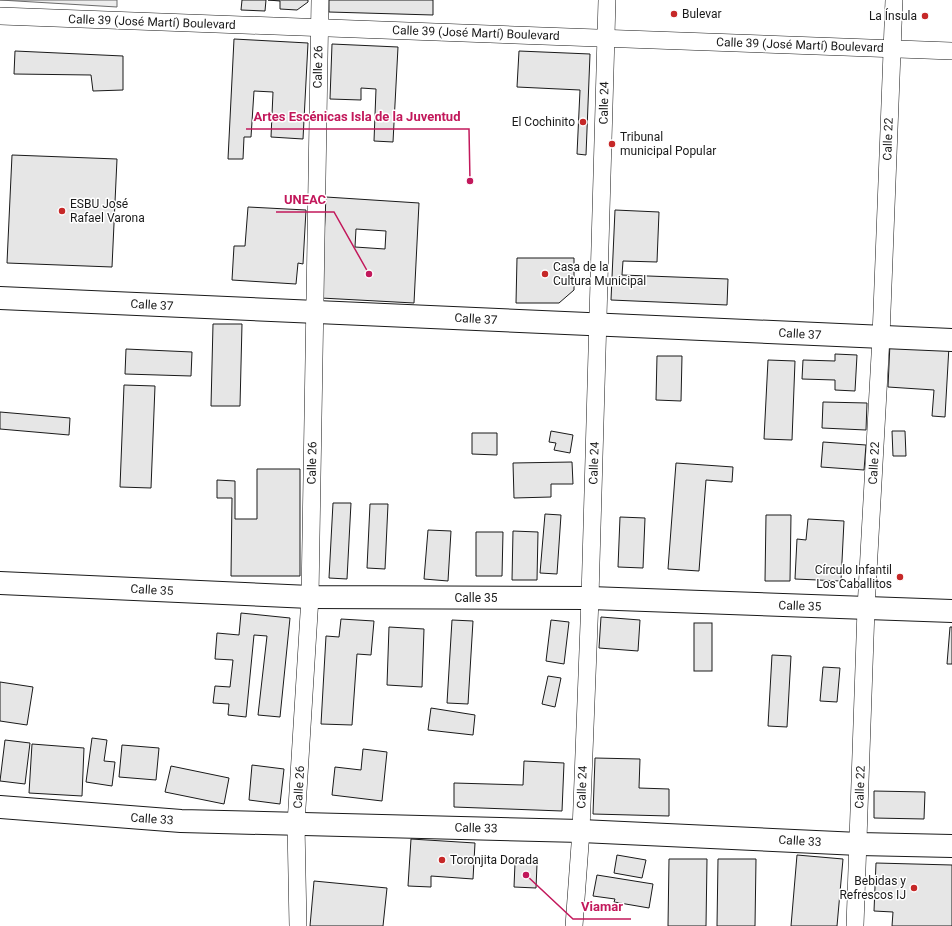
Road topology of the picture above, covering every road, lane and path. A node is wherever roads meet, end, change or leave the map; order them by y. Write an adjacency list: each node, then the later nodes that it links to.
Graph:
1 (320, 0): 5 (street, Calle 26)
2 (607, 0): 6 (street, Calle 24)
3 (894, 0): 7 (street, Calle 22)
4 (0, 16): 5 (street, Calle 39 (José Martí) Boulevard)
5 (319, 28): 6 (street, Calle 39 (José Martí) Boulevard); 10 (street, Calle 26)
6 (606, 38): 7 (street, Calle 39 (José Martí) Boulevard); 11 (street, Calle 24)
7 (892, 49): 8 (street, Calle 39 (José Martí) Boulevard); 12 (street, Calle 22)
8 (952, 51)
9 (0, 298): 10 (street, Calle 37)
10 (314, 312): 11 (street, Calle 37); 15 (street, Calle 26)
11 (599, 325): 12 (street, Calle 37); 16 (street, Calle 24)
12 (881, 337): 13 (street, Calle 37); 17 (street, Calle 22)
13 (952, 340)
14 (0, 583): 15 (street, Calle 35)
15 (310, 597): 16 (street, Calle 35); 20 (street, Calle 26)
16 (590, 598): 17 (street, Calle 35); 21 (street, Calle 24)
17 (866, 609): 18 (street, Calle 35); 22 (street, Calle 22)
18 (952, 612)
19 (0, 807): 20 (street, Calle 33)
20 (296, 824): 21 (street, Calle 33); 24 (street, Calle 26)
21 (581, 830): 22 (street, Calle 33); 25 (street, Calle 24)
22 (859, 844): 23 (street, Calle 33); 26 (street, Calle 22)
23 (952, 846)
24 (298, 926)
25 (574, 926)
26 (855, 926)

